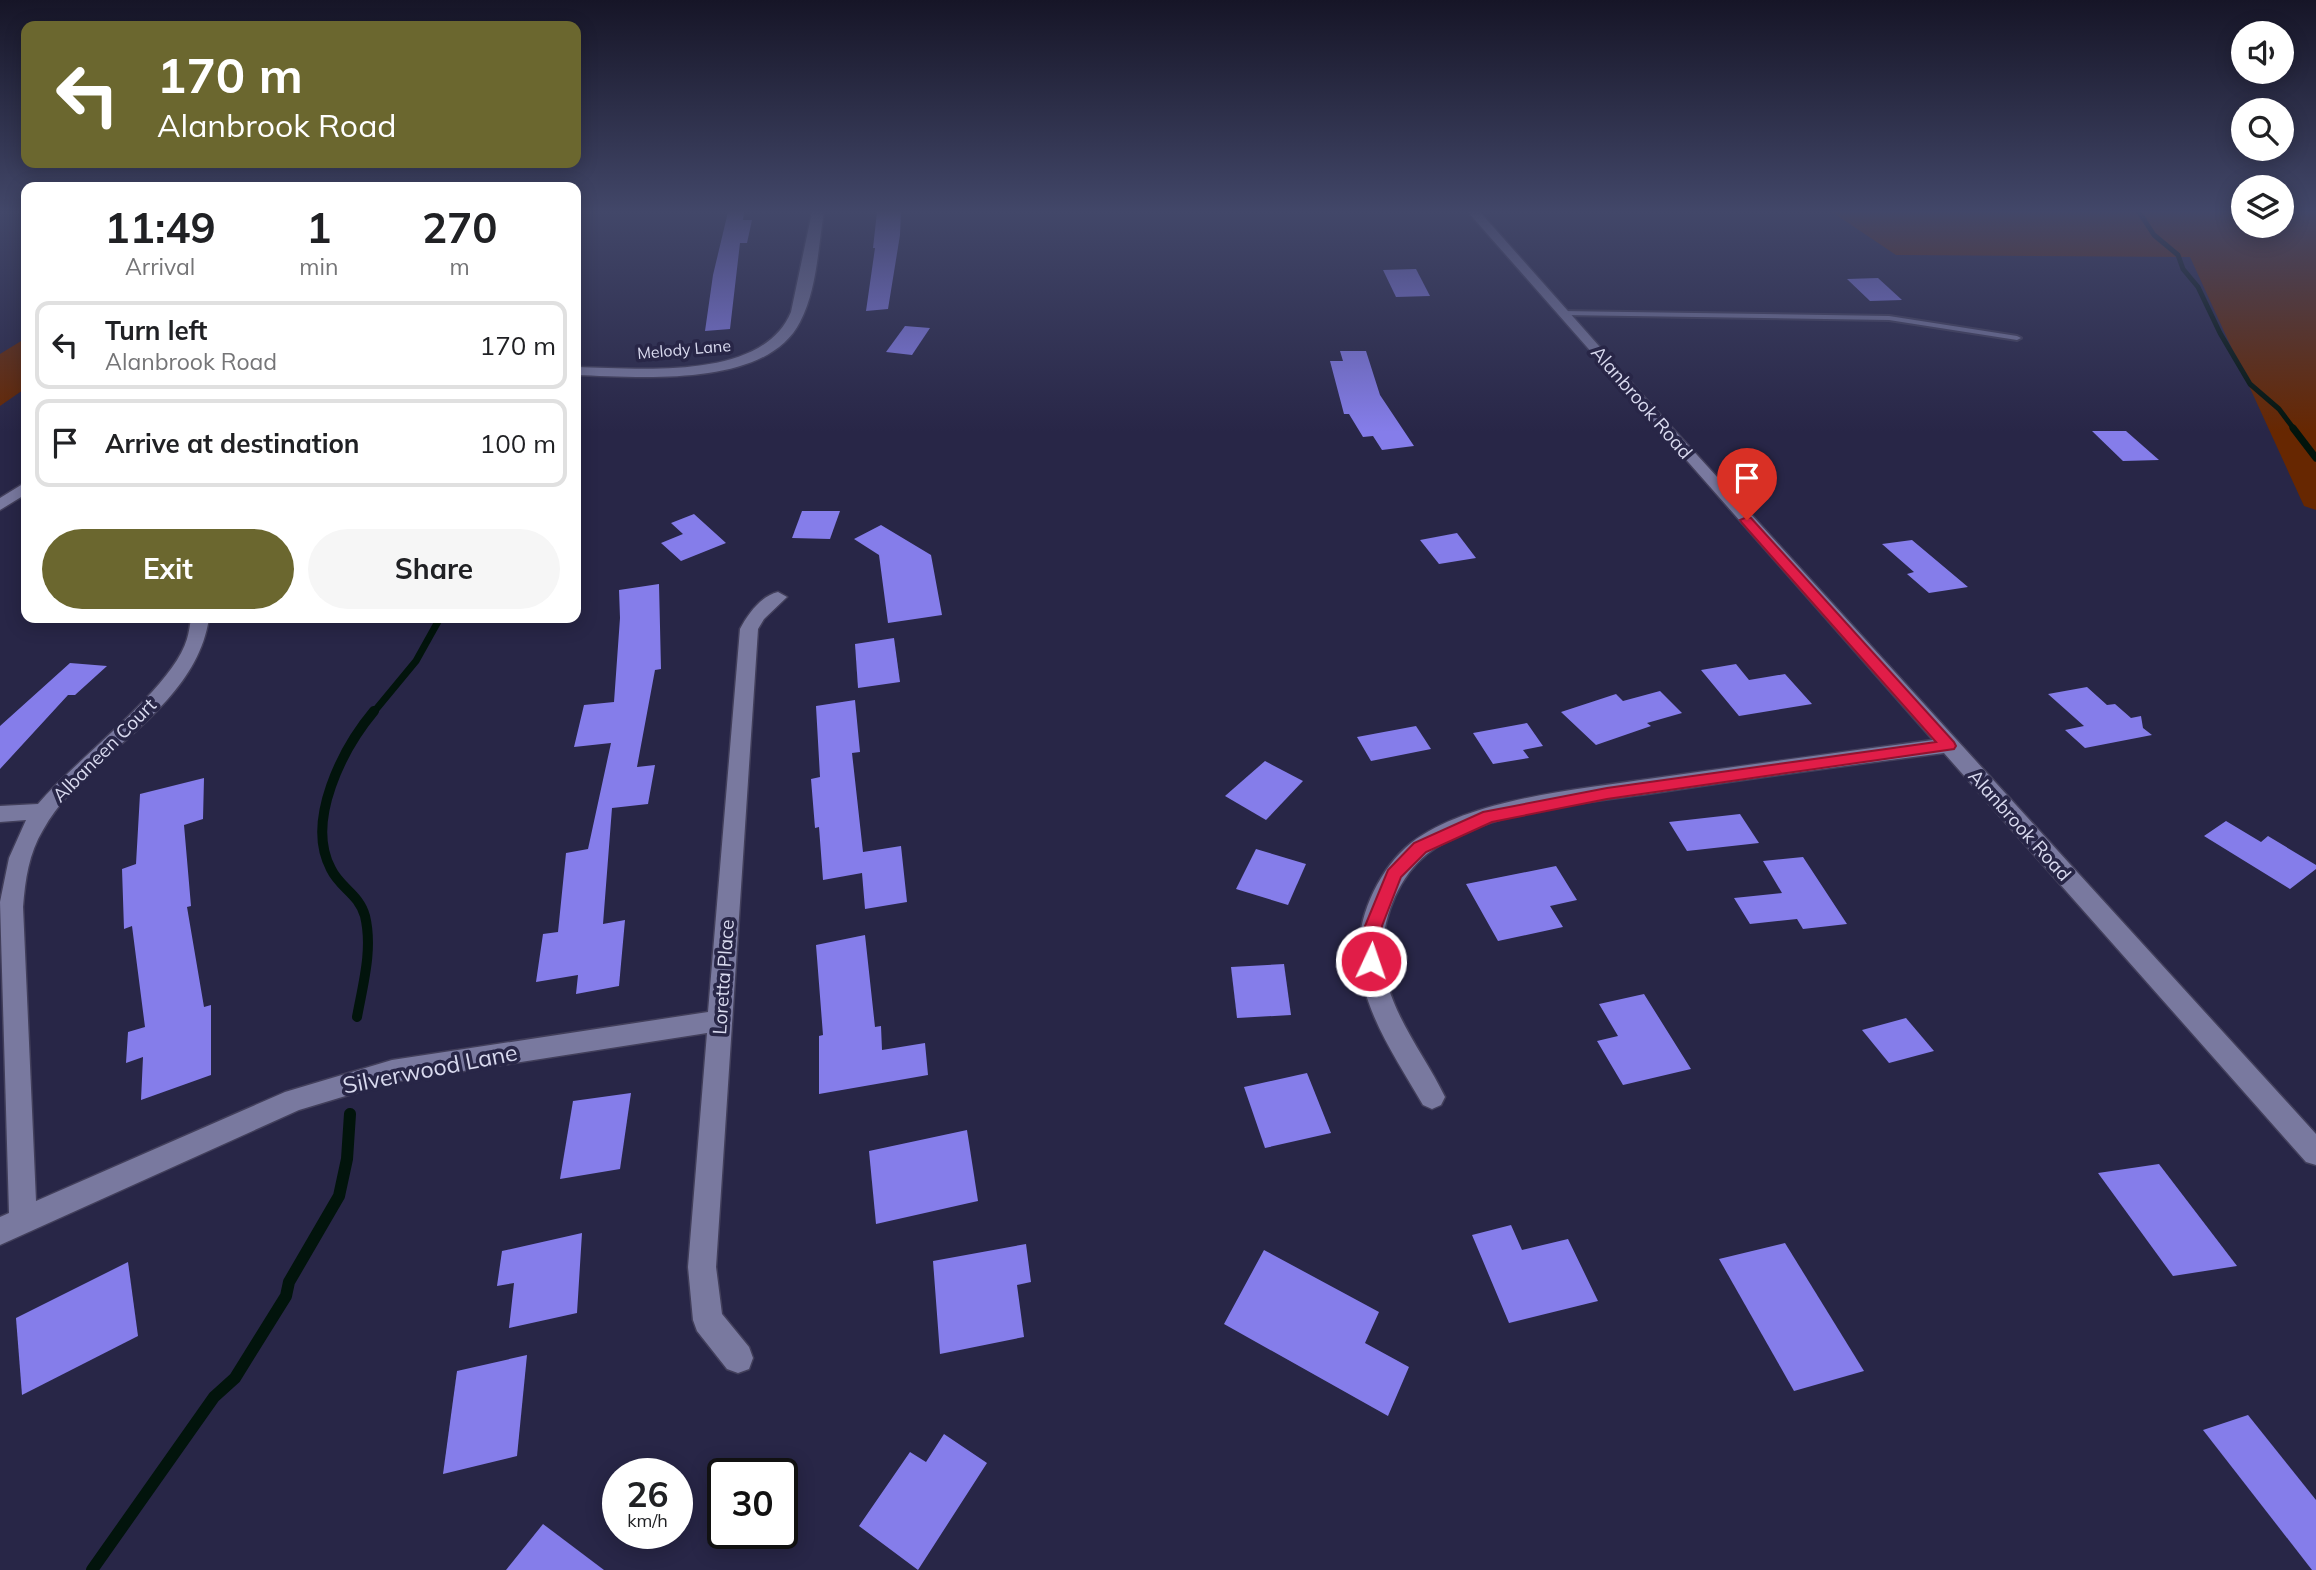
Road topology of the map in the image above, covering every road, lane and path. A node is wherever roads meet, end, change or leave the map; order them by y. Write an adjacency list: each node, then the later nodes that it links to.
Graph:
1 (801, 285): 5 (street, Melody Lane)
2 (1539, 285): 3 (street, Alanbrook Road)
3 (1563, 313): 4 (lane); 10 (street, Alanbrook Road)
4 (2017, 338)
5 (581, 371)
6 (21, 490): 7 (street)
7 (0, 505)
8 (778, 597): 13 (street, Loretta Place)
9 (201, 623): 11 (street, Albaneen Court)
10 (1948, 746): 14 (street); 15 (street, Alanbrook Road)
11 (44, 811): 12 (street); 16 (street, Albaneen Court)
12 (0, 814)
13 (719, 1021): 16 (street, Silverwood Lane); 17 (street, Loretta Place)
14 (1432, 1097)
15 (2316, 1153)
16 (11, 1226)
17 (738, 1358)

